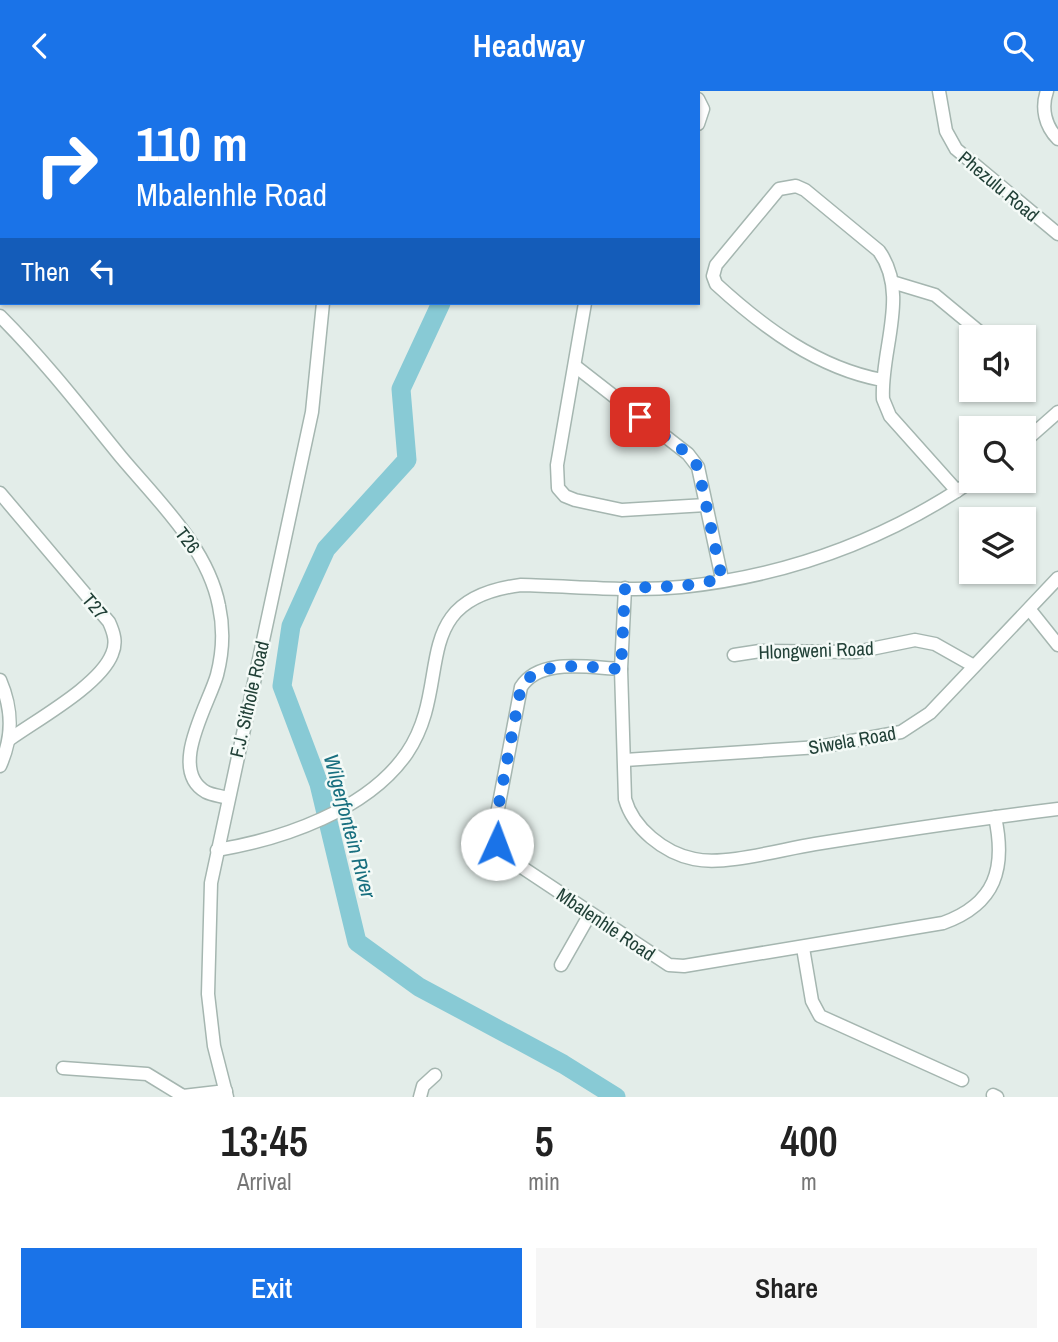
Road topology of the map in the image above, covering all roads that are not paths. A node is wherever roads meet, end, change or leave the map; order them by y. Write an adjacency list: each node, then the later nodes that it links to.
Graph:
1 (939, 91): 4 (street, Phezulu Road)
2 (1047, 91): 3 (street)
3 (1058, 139)
4 (1058, 234)
5 (892, 282): 9 (street); 11 (street); 11 (street)
6 (323, 305): 29 (street, F.J. Sithole Road)
7 (586, 305): 10 (street)
8 (0, 316): 29 (street, T26)
9 (971, 325)
10 (575, 366): 16 (street); 16 (street)
11 (883, 380): 14 (street)
12 (1058, 411): 13 (street)
13 (1036, 431)
14 (957, 492): 18 (street)
15 (0, 493): 26 (street, T27)
16 (706, 505): 18 (street)
17 (1058, 578): 20 (street, Siwela Road)
18 (722, 579): 19 (street)
19 (625, 588): 24 (street); 32 (street)
20 (1030, 610): 21 (street); 23 (street, Siwela Road)
21 (1058, 645)
22 (734, 655): 23 (street, Hlongweni Road)
23 (974, 666): 27 (street, Siwela Road)
24 (621, 669): 27 (street); 33 (street, Mbalenhle Road)
25 (0, 680): 26 (street)
26 (10, 739): 28 (street)
27 (625, 760): 31 (street)
28 (0, 767)
29 (227, 798): 32 (street, F.J. Sithole Road)
30 (1058, 809): 31 (street)
31 (995, 817): 34 (street, Mbalenhle Road)
32 (217, 850): 39 (street, F.J. Sithole Road)
33 (590, 914): 34 (street, Mbalenhle Road); 35 (street)
34 (803, 948): 38 (street)
35 (561, 965)
36 (62, 1068): 39 (street)
37 (435, 1075): 40 (street)
38 (962, 1080)
39 (227, 1094)
40 (420, 1097)

